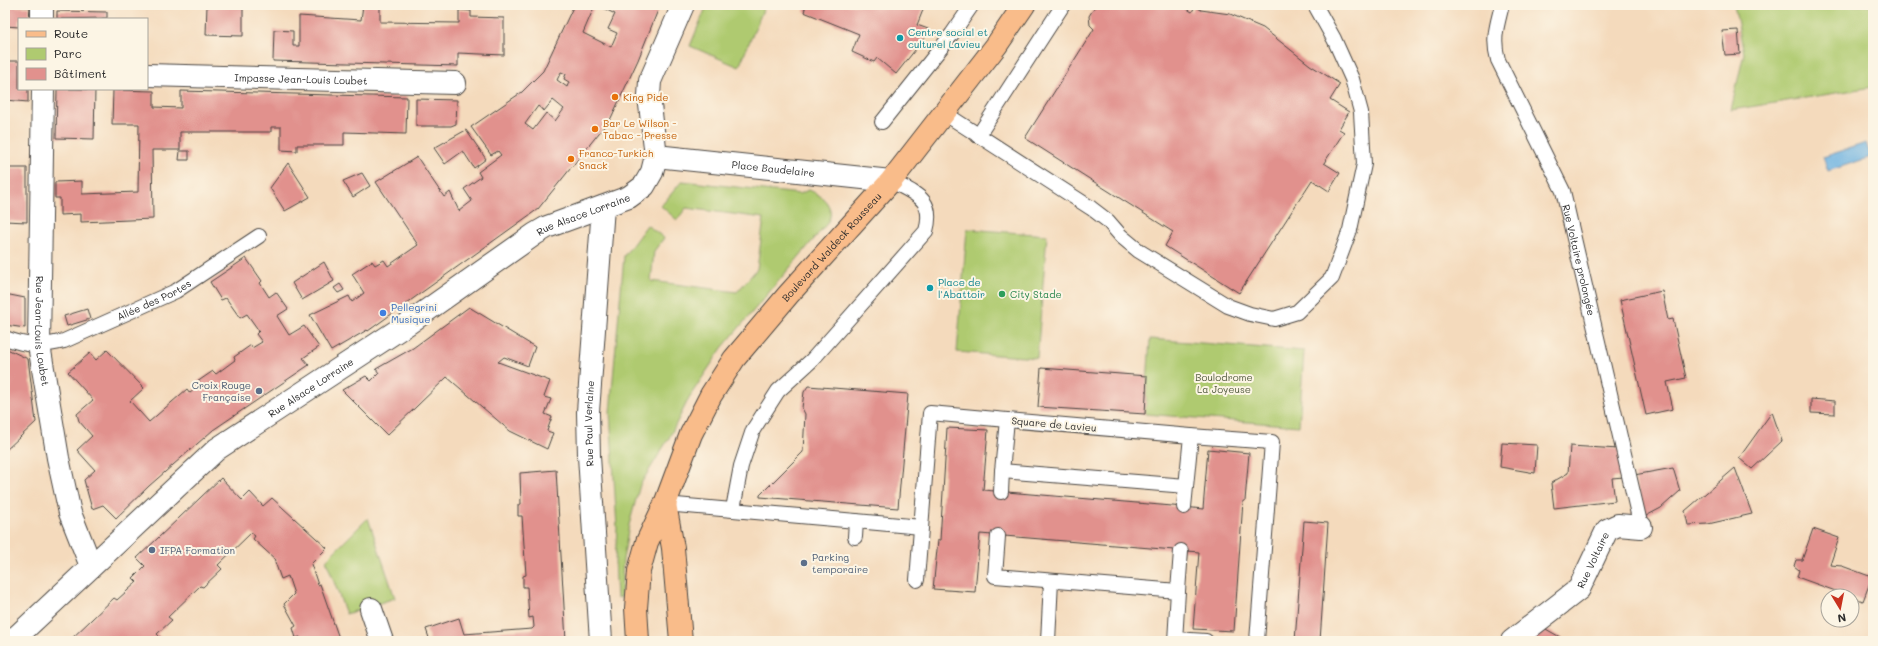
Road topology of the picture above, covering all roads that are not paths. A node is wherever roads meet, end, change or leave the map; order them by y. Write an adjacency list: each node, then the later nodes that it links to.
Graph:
1 (42, 5): 8 (street)
2 (683, 5): 15 (street)
3 (972, 5): 13 (lane)
4 (1024, 5): 12 (main road, Boulevard Waldeck Rousseau)
5 (1063, 5): 14 (lane)
6 (1315, 5): 14 (lane)
7 (1502, 5): 31 (lane, Rue Voltaire prolongée)
8 (42, 18)
9 (148, 76): 10 (street, Impasse Jean-Louis Loubet)
10 (455, 83)
11 (42, 90): 20 (street, Rue Jean-Louis Loubet)
12 (944, 113): 14 (lane); 16 (main road, Boulevard Waldeck Rousseau)
13 (882, 122)
14 (978, 136)
15 (656, 156): 16 (street, Place Baudelaire); 17 (street, Rue Alsace Lorraine)
16 (891, 182): 26 (main road, Boulevard Waldeck Rousseau); 28 (lane)
17 (603, 207): 35 (street, Rue Alsace Lorraine); 43 (street, Rue Paul Verlaine)
18 (259, 236): 20 (lane, Allée des Portes)
19 (5, 338): 20 (lane, Allée des Portes)
20 (39, 345): 35 (street, Rue Jean-Louis Loubet)
21 (1007, 420): 22 (lane, Square de Lavieu); 23 (lane, Square de Lavieu); 30 (lane)
22 (1191, 436): 24 (lane); 48 (lane, Square de Lavieu)
23 (1002, 471): 24 (lane); 25 (lane, Square de Lavieu)
24 (1186, 486): 27 (lane)
25 (1001, 492)
26 (665, 504): 28 (lane); 44 (main road, Boulevard Waldeck Rousseau); 45 (main road)
27 (1184, 507)
28 (732, 509): 29 (lane)
29 (856, 521): 30 (lane); 33 (lane)
30 (921, 527): 36 (lane)
31 (1641, 527): 49 (street, Rue Voltaire)
32 (998, 536): 37 (lane)
33 (855, 537)
34 (1181, 551): 38 (lane)
35 (91, 566): 41 (street, Rue Alsace Lorraine)
36 (916, 580)
37 (1051, 581): 38 (lane); 46 (lane)
38 (1178, 591): 40 (lane)
39 (371, 609): 42 (street)
40 (1175, 640): 47 (lane)
41 (12, 641)
42 (382, 641)
43 (601, 641)
44 (638, 641)
45 (680, 641)
46 (1048, 641)
47 (1206, 641)
48 (1257, 641)
49 (1512, 641)

